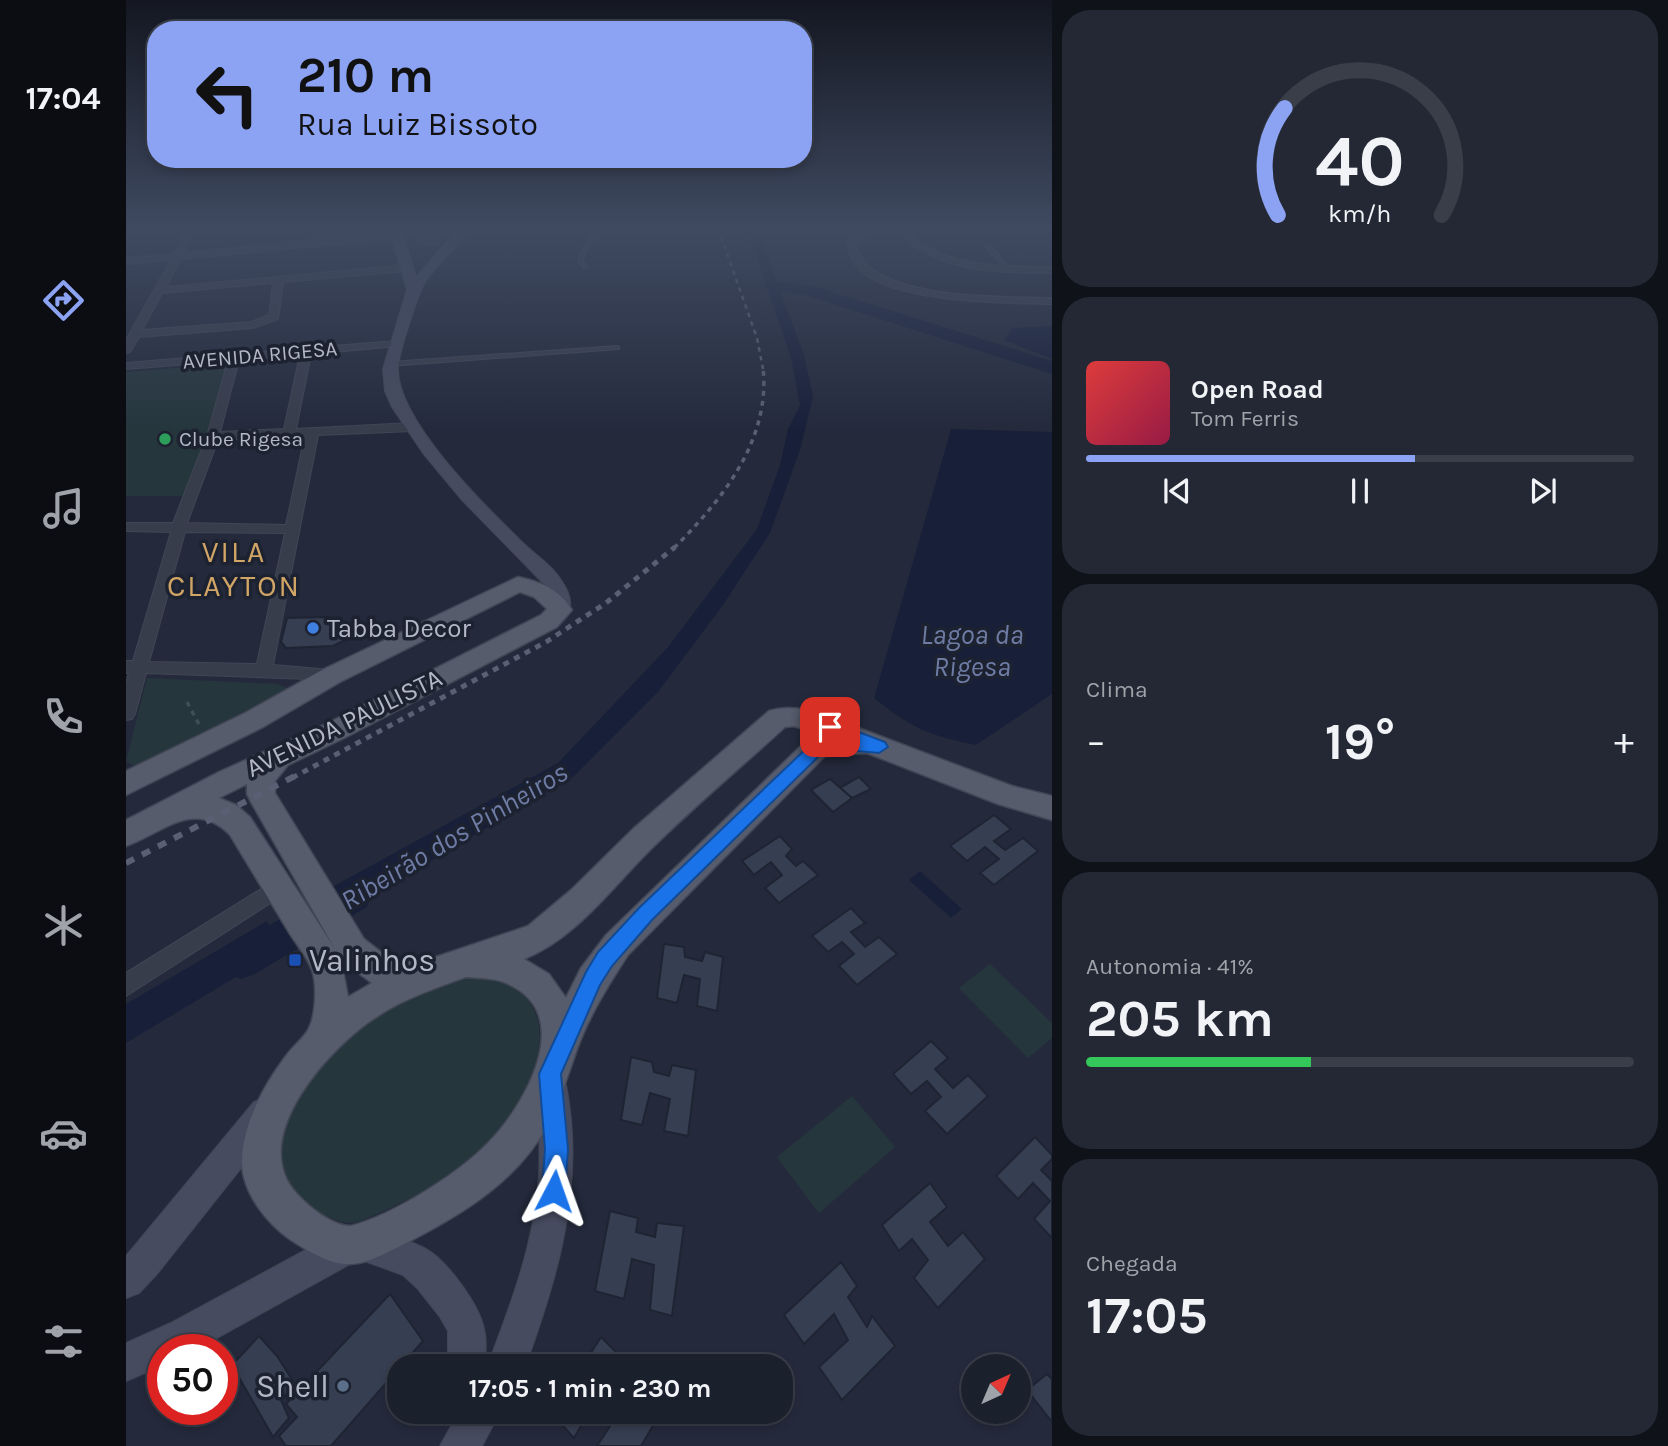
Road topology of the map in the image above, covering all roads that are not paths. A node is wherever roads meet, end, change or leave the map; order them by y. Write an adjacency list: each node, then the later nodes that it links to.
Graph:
1 (157, 295): 6 (street)
2 (276, 295): 6 (street)
3 (412, 295): 7 (main road)
4 (957, 295): 5 (street)
5 (1052, 301)
6 (135, 334): 9 (street)
7 (395, 344): 10 (street, AVENIDA RIGESA); 12 (main road)
8 (617, 348): 12 (lane)
9 (126, 350)
10 (306, 351): 11 (street, AVENIDA RIGESA); 15 (street)
11 (234, 358): 13 (street, AVENIDA RIGESA); 17 (street)
12 (390, 364): 14 (main road)
13 (126, 366)
14 (413, 427): 16 (street); 21 (main road)
15 (289, 433): 16 (street); 17 (street)
16 (312, 433): 20 (street)
17 (213, 436): 19 (street)
18 (126, 527): 19 (street)
19 (179, 527): 20 (street); 24 (street)
20 (292, 528): 25 (street)
21 (528, 558): 22 (main road); 23 (main road)
22 (518, 584): 23 (main road); 26 (main road, AVENIDA PAULISTA)
23 (560, 610): 31 (main road, AVENIDA PAULISTA)
24 (132, 667): 25 (street); 27 (street)
25 (264, 670): 26 (street)
26 (331, 676): 32 (main road, AVENIDA PAULISTA)
27 (126, 714)
28 (778, 718): 29 (main road); 30 (main road); 39 (main road)
29 (879, 747): 30 (main road); 33 (main road)
30 (816, 748): 43 (main road)
31 (281, 754): 34 (main road, AVENIDA PAULISTA); 36 (main road)
32 (126, 784)
33 (1052, 808)
34 (174, 809): 35 (main road, AVENIDA PAULISTA); 37 (main road)
35 (126, 834)
36 (308, 875): 38 (main road)
37 (280, 891): 38 (main road); 41 (street)
38 (340, 958): 40 (main road); 42 (main road)
39 (466, 962): 40 (main road); 43 (main road)
40 (419, 979): 42 (main road)
41 (126, 985)
42 (325, 1038): 44 (main road)
43 (552, 1068): 45 (main road); 48 (main road)
44 (286, 1086): 45 (main road); 46 (main road)
45 (355, 1244): 47 (main road); 49 (main road)
46 (126, 1280)
47 (467, 1354)
48 (511, 1354)
49 (126, 1362)
50 (461, 1424): 52 (main road)
51 (473, 1424): 52 (main road)
52 (459, 1446)

